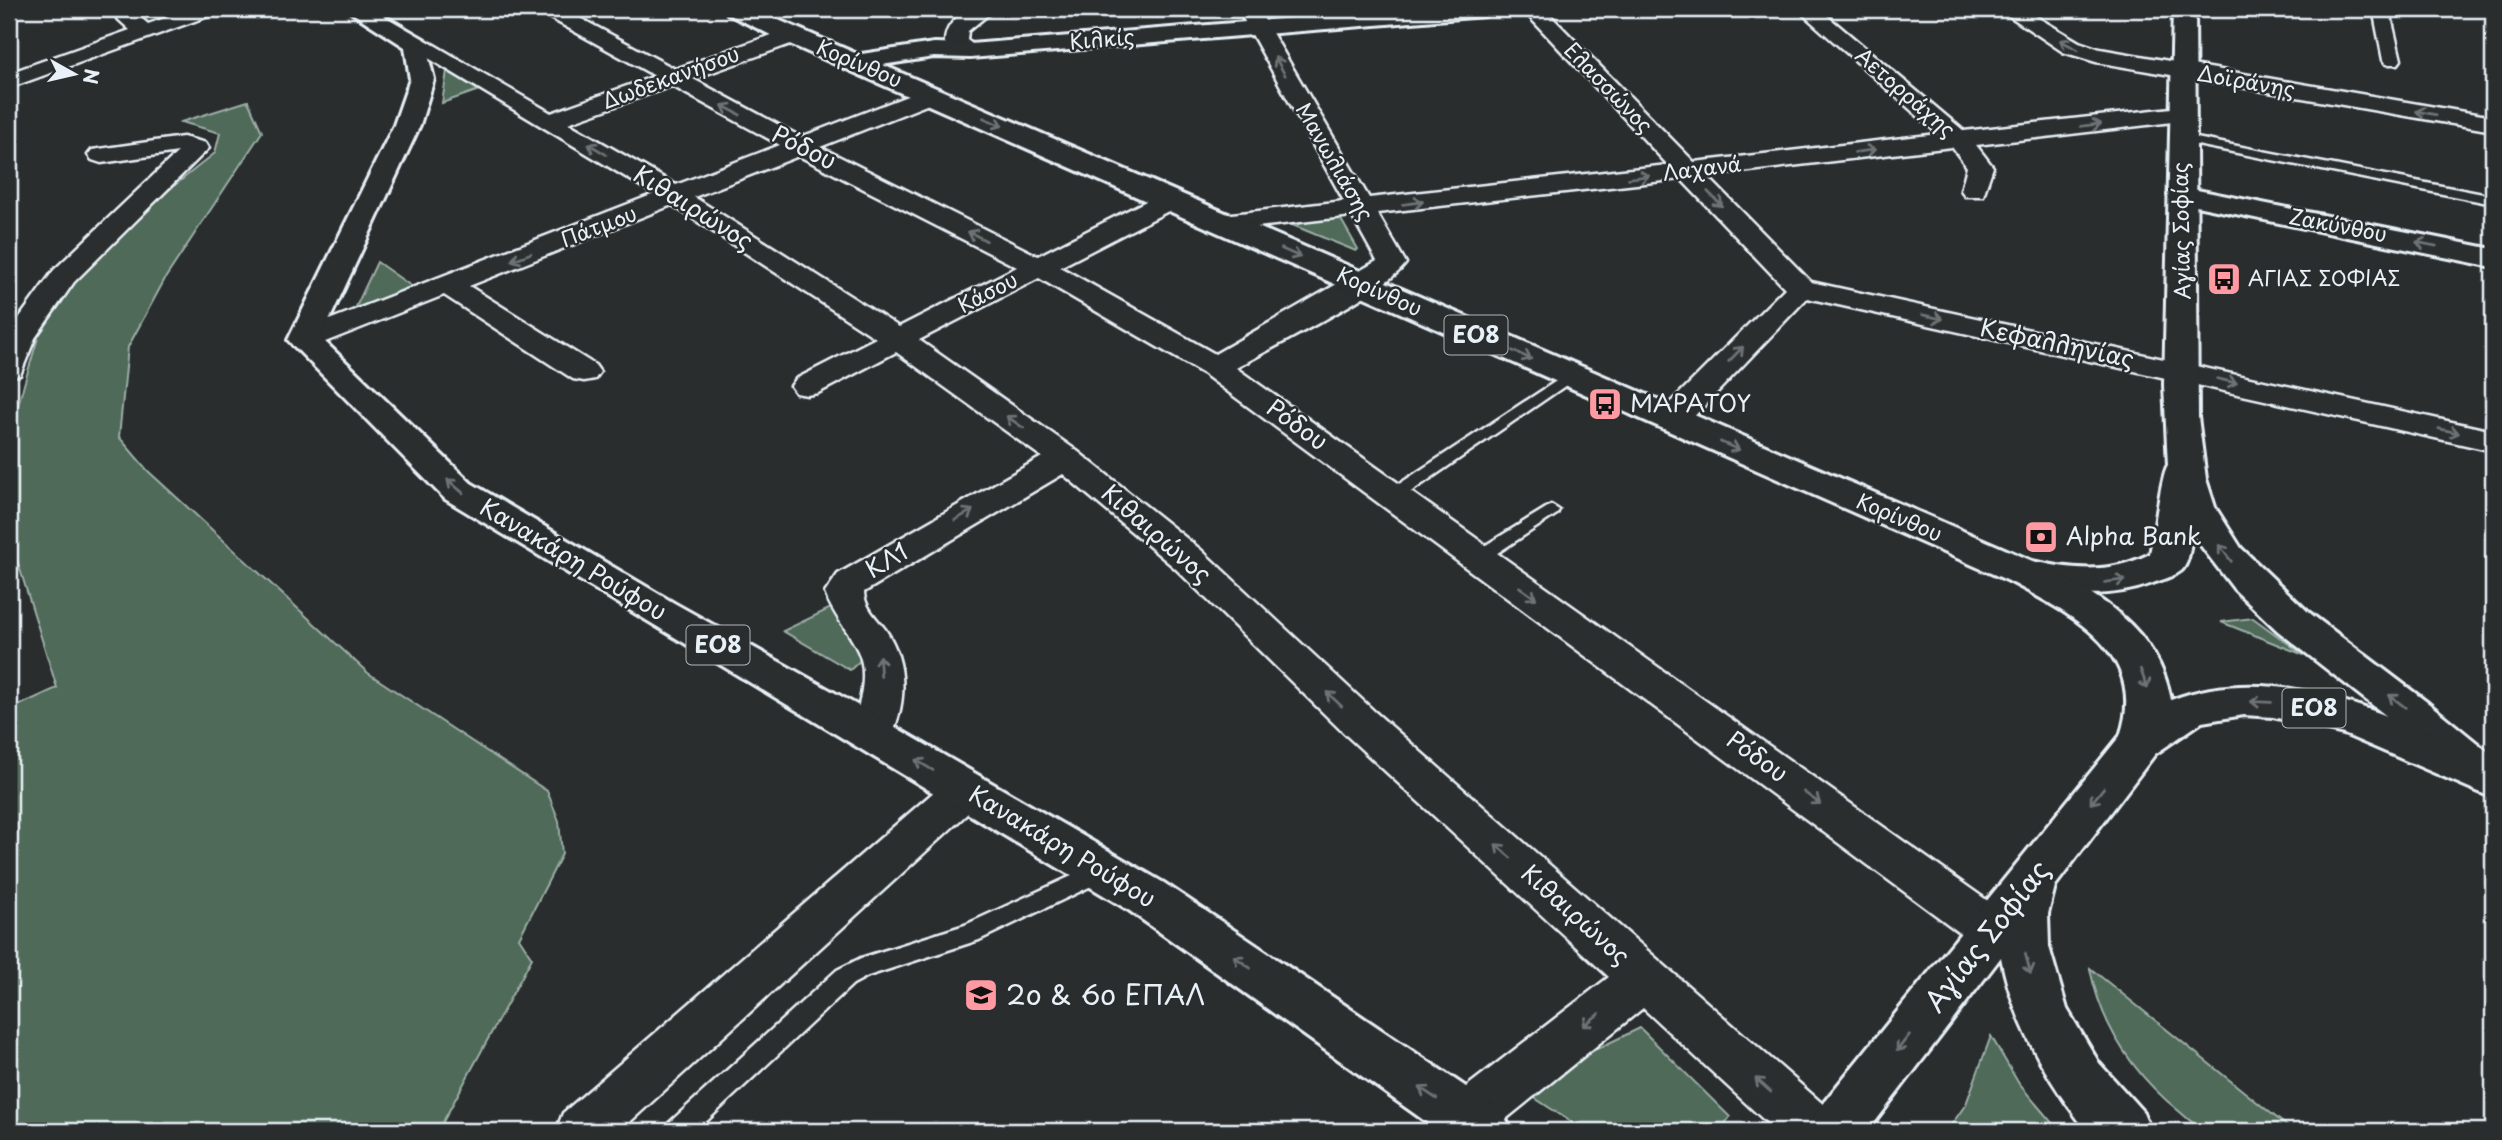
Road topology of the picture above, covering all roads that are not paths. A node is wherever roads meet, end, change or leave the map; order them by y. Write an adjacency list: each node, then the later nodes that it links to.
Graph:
1 (117, 9): 14 (street)
2 (210, 9): 14 (street)
3 (356, 9): 16 (main road)
4 (548, 9): 22 (street, Ρόδου)
5 (736, 9): 15 (main road, Κορίνθου / ΕΟ8)
6 (985, 9): 17 (street)
7 (1485, 9): 13 (main road, Κιλκίς)
8 (1532, 9): 31 (street, Ελασσώνος)
9 (1807, 9): 28 (street, Αετορράχης)
10 (2009, 9): 20 (street, Δοϊράνης, one-way to 10)
11 (2184, 9): 20 (main road, Αγίας Σοφίας)
12 (2381, 9): 18 (street)
13 (1253, 18): 17 (main road, Κιλκίς); 37 (street, Μανωλιάσης, one-way to 13)
14 (145, 32): 23 (street)
15 (791, 36): 19 (main road, Κορίνθου / ΕΟ8); 22 (street, Δωδεκανήσου)
16 (416, 44): 25 (street, Κιθαιρώνος); 45 (main road)
17 (971, 51): 19 (main road, Κιλκίς); 21 (main road, Κιλκίς)
18 (2392, 60)
19 (855, 62): 21 (main road, Κορίνθου / ΕΟ8)
20 (2183, 71): 26 (street, Δοϊράνης, one-way to 20); 27 (main road, Αγίας Σοφίας)
21 (886, 75): 24 (main road, Κορίνθου / ΕΟ8)
22 (671, 78): 25 (street, Δωδεκανήσου); 29 (street, Ρόδου, one-way to 22)
23 (12, 81)
24 (931, 95): 29 (street, Πάτμου); 35 (main road, Κορίνθου / ΕΟ8, one-way to 35)
25 (551, 121): 34 (street, Κιθαιρώνος, one-way to 25)
26 (2493, 124)
27 (2181, 134): 28 (street, Λαχανά, one-way to 27); 33 (main road, Αγίας Σοφίας); 36 (lane)
28 (1959, 140): 31 (street, Λαχανά, one-way to 28); 32 (street, Αετορράχης)
29 (801, 147): 34 (street, Πάτμου); 40 (street, Ρόδου, one-way to 29)
30 (101, 155): 47 (street)
31 (1688, 171): 37 (street, Λαχανά, one-way to 31); 43 (street, Ελασσώνος, one-way to 43)
32 (1974, 190)
33 (2182, 195): 39 (main road, Ζακύνθου, one-way to 33); 49 (main road, Αγίας Σοφίας)
34 (677, 197): 42 (street, Πάτμου, one-way to 42); 44 (street, Κιθαιρώνος)
35 (1169, 200): 38 (main road, Κορίνθου / ΕΟ8); 40 (street, Κάσου)
36 (2493, 200)
37 (1361, 209): 38 (street, Λαχανά); 41 (street, Μανωλιάσης)
38 (1223, 223): 41 (main road, Κορίνθου / ΕΟ8, one-way to 41)
39 (2493, 258)
40 (1038, 267): 44 (street, Κάσου); 46 (street, Ρόδου)
41 (1362, 284): 46 (street); 50 (main road, Κορίνθου / ΕΟ8, one-way to 50)
42 (448, 285): 45 (street, Πάτμου); 48 (street)
43 (1801, 288): 49 (street, Κεφαλληνίας, one-way to 49); 52 (street, one-way to 43)
44 (898, 339): 51 (street, Κάσου); 55 (street, Κιθαιρώνος, one-way to 44)
45 (304, 340): 60 (main road, Κανακάρη Ρούφου / ΕΟ8, one-way to 45)
46 (1215, 367): 56 (street, Ρόδου)
47 (9, 368)
48 (583, 372)
49 (2183, 372): 53 (street, Κεφαλληνίας, one-way to 53); 54 (main road, Αγίας Σοφίας)
50 (1570, 376): 52 (main road, Κορίνθου / ΕΟ8); 56 (lane)
51 (807, 386)
52 (1672, 420): 59 (main road, Κορίνθου / ΕΟ8, one-way to 59)
53 (2493, 441)
54 (2184, 453): 59 (main road, one-way to 54); 62 (main road, one-way to 54)
55 (1065, 457): 60 (street, ΚΛ1, one-way to 55); 67 (street, Κιθαιρώνος, one-way to 55)
56 (1394, 496): 58 (street, Ρόδου)
57 (1551, 510): 58 (lane)
58 (1479, 557): 66 (street, Ρόδου, one-way to 66)
59 (2023, 572): 61 (main road, ΕΟ8, one-way to 61)
60 (872, 733): 63 (main road, Κανακάρη Ρούφου / ΕΟ8, one-way to 60)
61 (2140, 743): 62 (main road, ΕΟ8, one-way to 61); 65 (main road, Αγίας Σοφίας / ΕΟ8, one-way to 65)
62 (2490, 778)
63 (965, 790): 64 (main road, Κανακάρη Ρούφου / ΕΟ8); 69 (street)
64 (1103, 870): 68 (main road, Κανακάρη Ρούφου / ΕΟ8, one-way to 64); 70 (lane)
65 (2035, 874): 66 (main road, Αγίας Σοφίας / ΕΟ8); 73 (main road, ΕΟ8, one-way to 73)
66 (1992, 930): 72 (main road, Αγίας Σοφίας / ΕΟ8, one-way to 72)
67 (1645, 978): 68 (street, one-way to 68); 71 (street, Κιθαιρώνος, one-way to 67)
68 (1475, 1125)
69 (582, 1131)
70 (678, 1131)
71 (1814, 1131)
72 (1835, 1131)
73 (2123, 1131)

